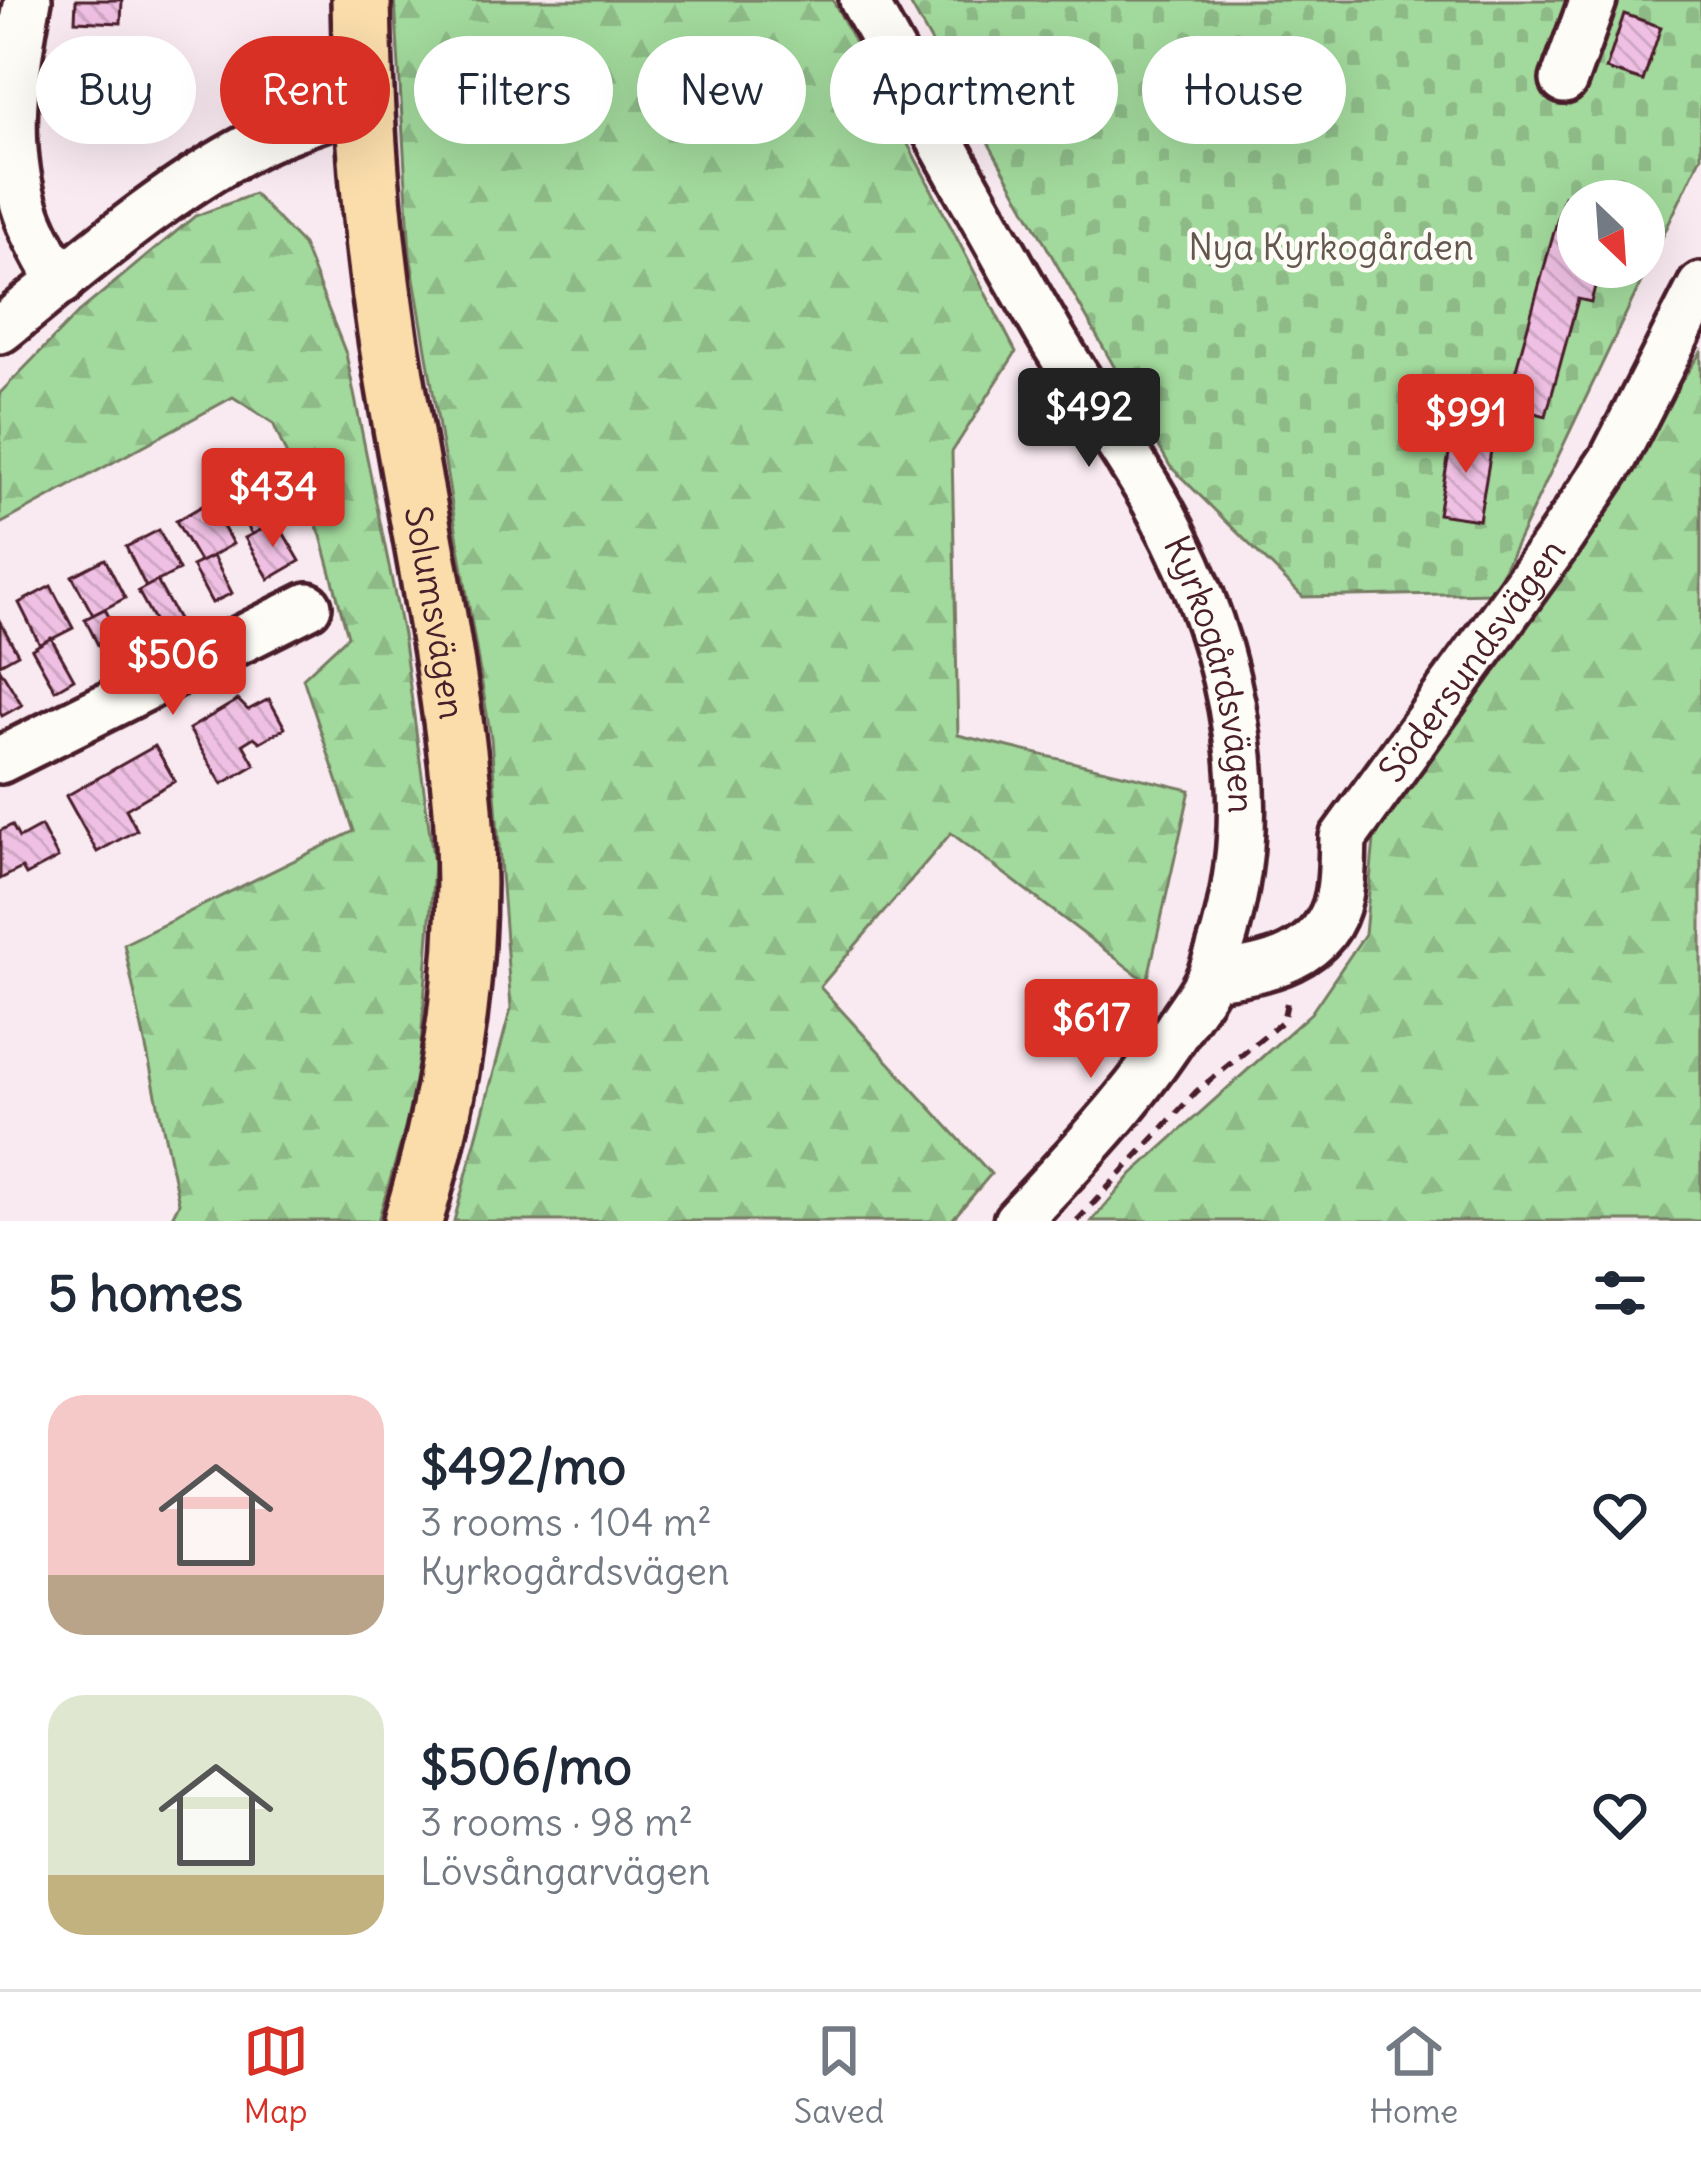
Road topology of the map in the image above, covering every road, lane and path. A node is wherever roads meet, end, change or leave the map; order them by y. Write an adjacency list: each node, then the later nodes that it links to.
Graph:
1 (361, 0): 5 (main road, Solumsvägen)
2 (863, 0): 15 (street, Kyrkogårdsvägen)
3 (1593, 0): 6 (street)
4 (16, 28): 9 (street)
5 (362, 36)
6 (1564, 80)
7 (256, 144): 9 (street)
8 (367, 144): 16 (main road, Solumsvägen)
9 (61, 282): 11 (street)
10 (1701, 286): 14 (street, Södersundsvägen)
11 (0, 330)
12 (308, 606): 13 (street)
13 (0, 760)
14 (1299, 954): 15 (street); 18 (path)
15 (1211, 976): 17 (street, Kyrkogårdsvägen)
16 (413, 1221)
17 (1017, 1221)
18 (1076, 1221)

